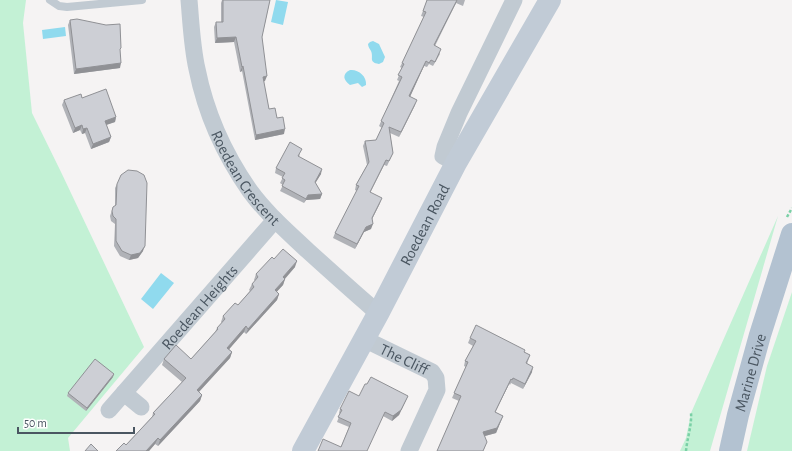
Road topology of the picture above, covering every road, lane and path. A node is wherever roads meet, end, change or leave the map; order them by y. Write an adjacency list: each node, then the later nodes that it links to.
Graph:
1 (50, 0): 2 (lane)
2 (142, 0)
3 (189, 0): 9 (street, Roedean Crescent)
4 (514, 0): 6 (street)
5 (550, 0): 7 (main road, Roedean Road)
6 (475, 81): 7 (street); 8 (street)
7 (496, 93): 8 (main road, Roedean Road)
8 (456, 163): 13 (main road, Roedean Road)
9 (275, 220): 13 (street, Roedean Crescent); 15 (street, Roedean Heights)
10 (792, 234): 12 (main road, Marine Drive)
11 (792, 269): 12 (main road, Marine Drive)
12 (772, 295): 22 (main road, Marine Drive)
13 (379, 312): 14 (main road, Roedean Road)
14 (364, 339): 19 (main road, Roedean Road); 20 (street, The Cliff)
15 (124, 393): 16 (street); 17 (street, Roedean Heights)
16 (141, 408)
17 (109, 410)
18 (692, 413): 21 (path)
19 (303, 451)
20 (409, 451)
21 (686, 451)
22 (730, 451)

